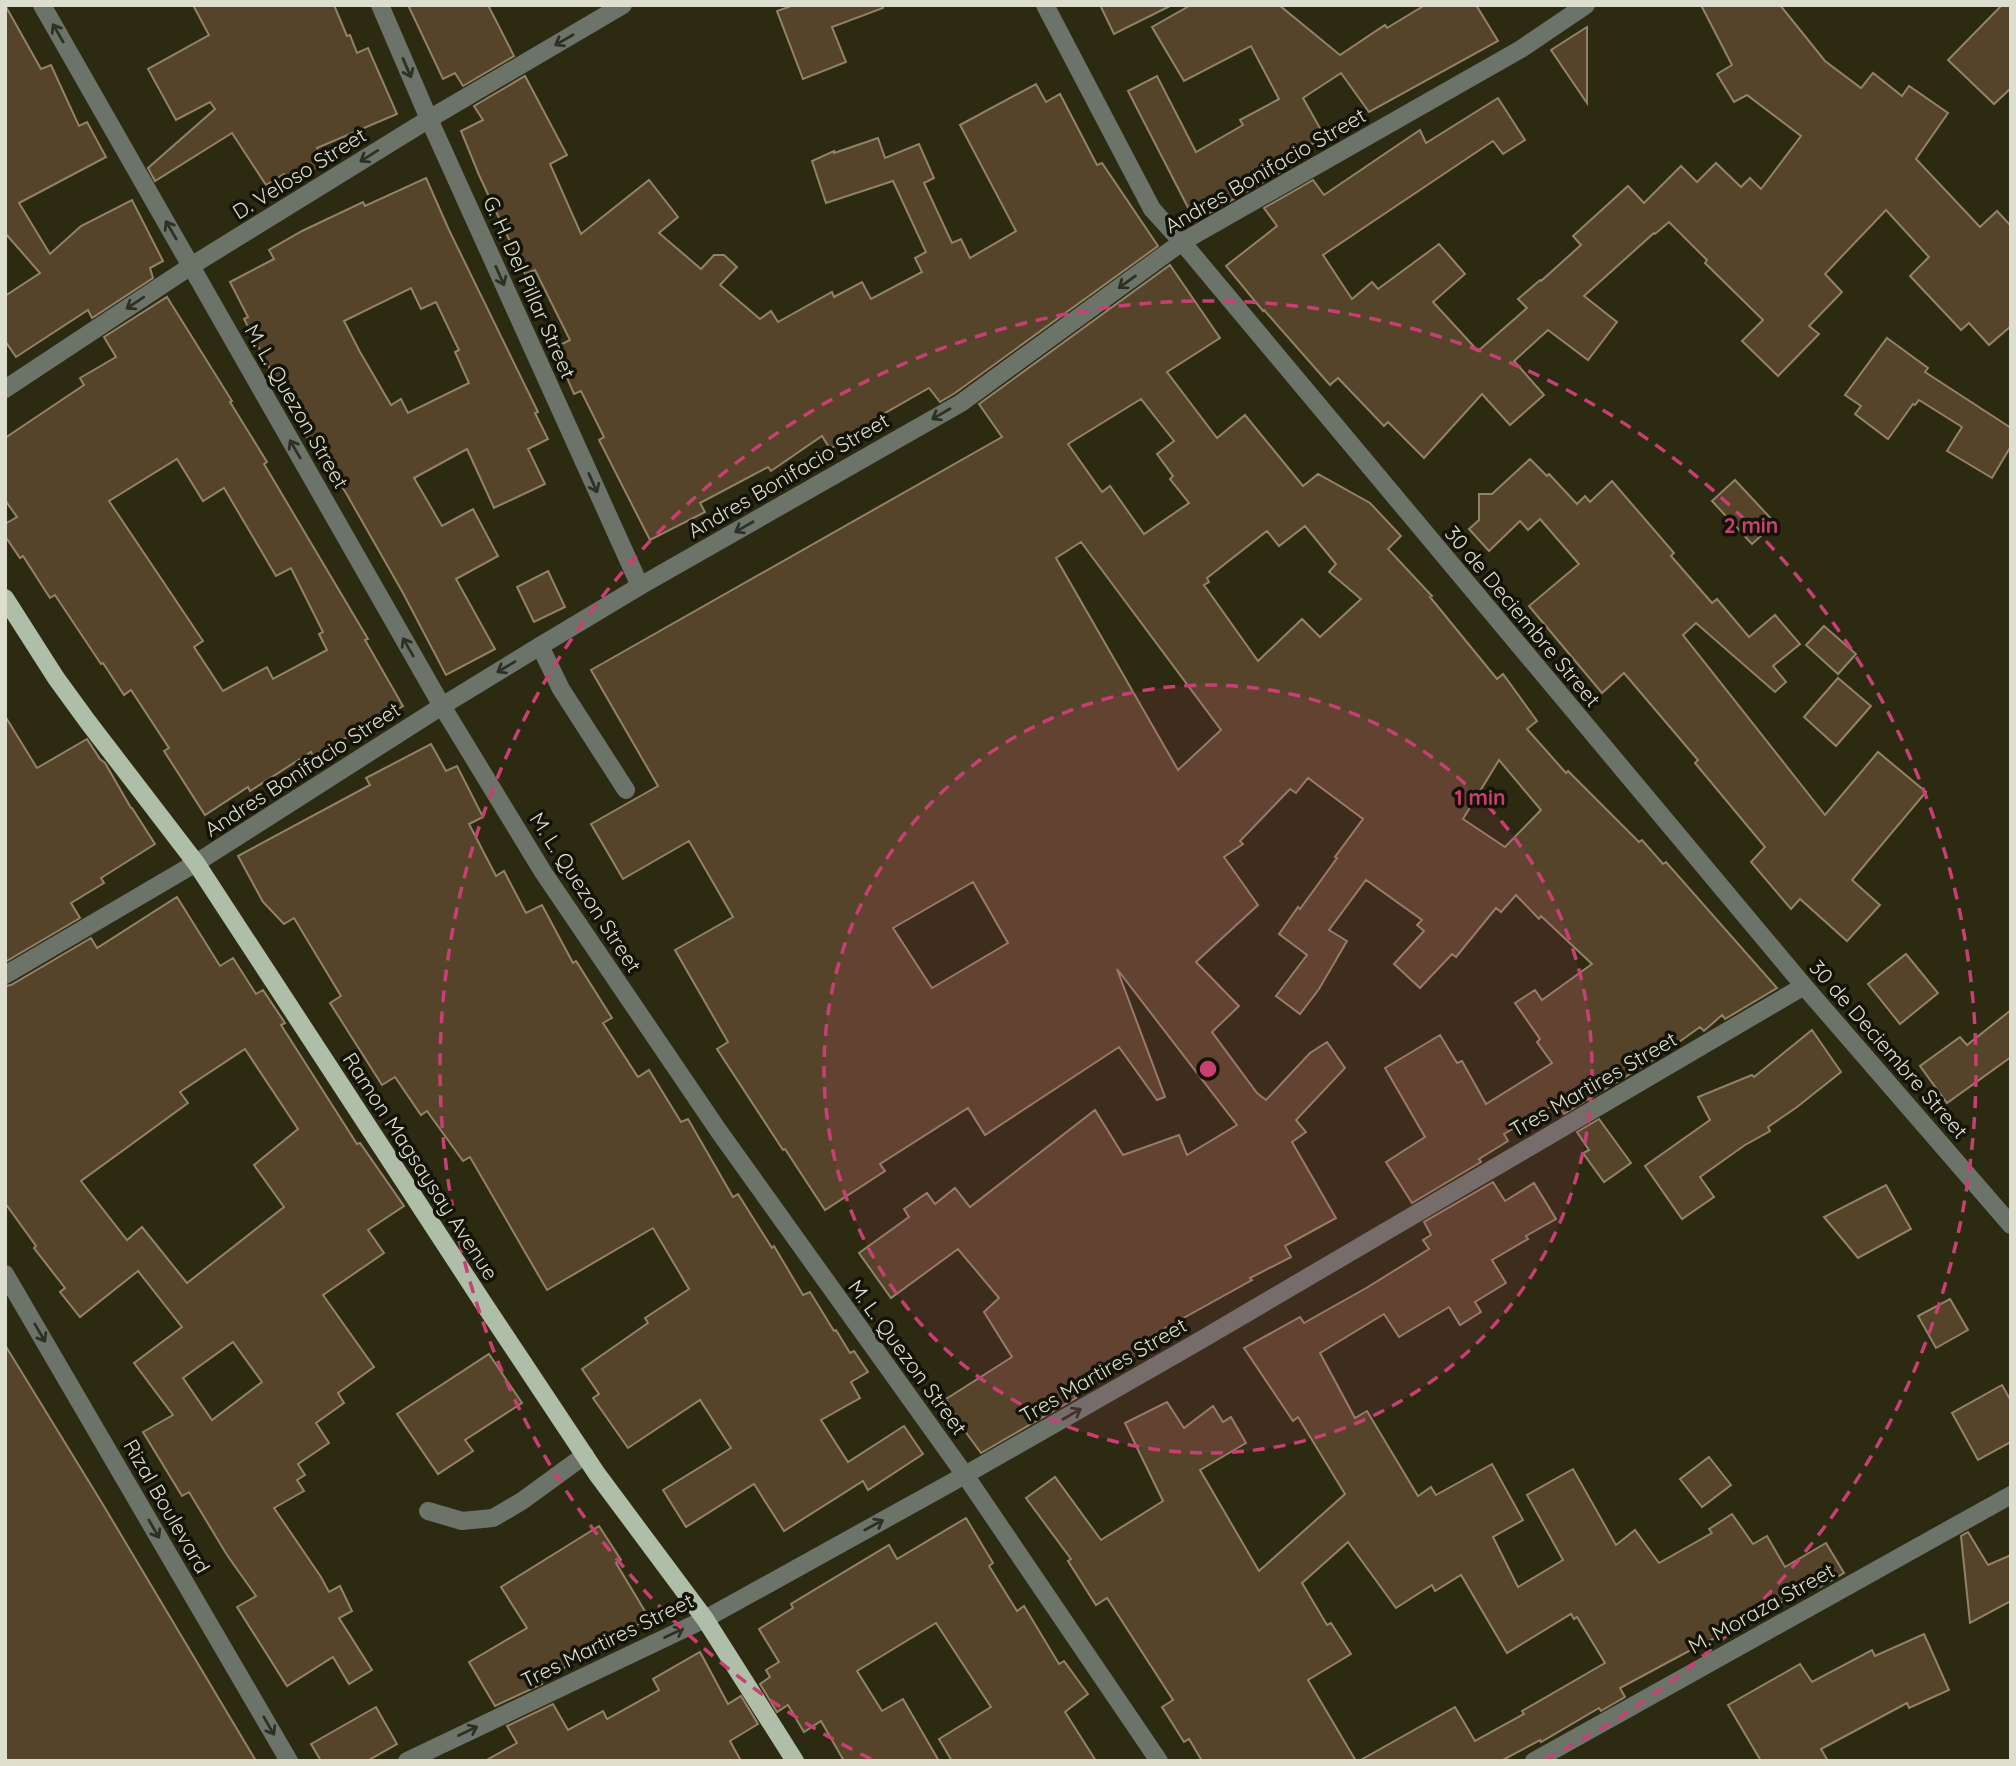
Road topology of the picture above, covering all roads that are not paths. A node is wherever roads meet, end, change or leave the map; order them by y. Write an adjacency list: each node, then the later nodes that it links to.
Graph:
1 (42, 5): 8 (street, M. L. Quezon Street, one-way to 1)
2 (380, 5): 6 (street, G. H. Del Pillar Street, one-way to 6)
3 (623, 5): 6 (street, D. Veloso Street, one-way to 6)
4 (1045, 5): 7 (street, 30 de Deciembre Street)
5 (1586, 5): 7 (street, Andres Bonifacio Street)
6 (429, 119): 8 (street, D. Veloso Street, one-way to 8); 10 (street, G. H. Del Pillar Street, one-way to 10)
7 (1182, 242): 10 (street, Andres Bonifacio Street, one-way to 10); 17 (street, 30 de Deciembre Street)
8 (191, 266): 9 (street, D. Veloso Street, one-way to 9); 13 (street, M. L. Quezon Street, one-way to 8)
9 (5, 389)
10 (640, 586): 12 (street, Andres Bonifacio Street)
11 (5, 598): 15 (main road, Ramon Magsaysay Avenue)
12 (540, 646): 13 (street, Andres Bonifacio Street, one-way to 13); 14 (street)
13 (442, 706): 15 (street, Andres Bonifacio Street); 21 (street, M. L. Quezon Street)
14 (626, 790)
15 (196, 863): 16 (street, Andres Bonifacio Street); 20 (main road, Ramon Magsaysay Avenue)
16 (5, 975)
17 (1804, 986): 18 (street, 30 de Deciembre Street); 21 (street, Tres Martires Street, one-way to 17)
18 (2011, 1225)
19 (5, 1274): 25 (street, Rizal Boulevard, one-way to 25)
20 (585, 1455): 23 (street); 24 (main road, Ramon Magsaysay Avenue)
21 (965, 1475): 24 (street, Tres Martires Street, one-way to 21); 28 (street, M. L. Quezon Street)
22 (2011, 1495): 29 (street, M. Moraza Street)
23 (428, 1511)
24 (705, 1619): 26 (street, Tres Martires Street, one-way to 24); 27 (main road, Ramon Magsaysay Avenue)
25 (289, 1761)
26 (407, 1761)
27 (795, 1761)
28 (1158, 1761)
29 (1534, 1761)

